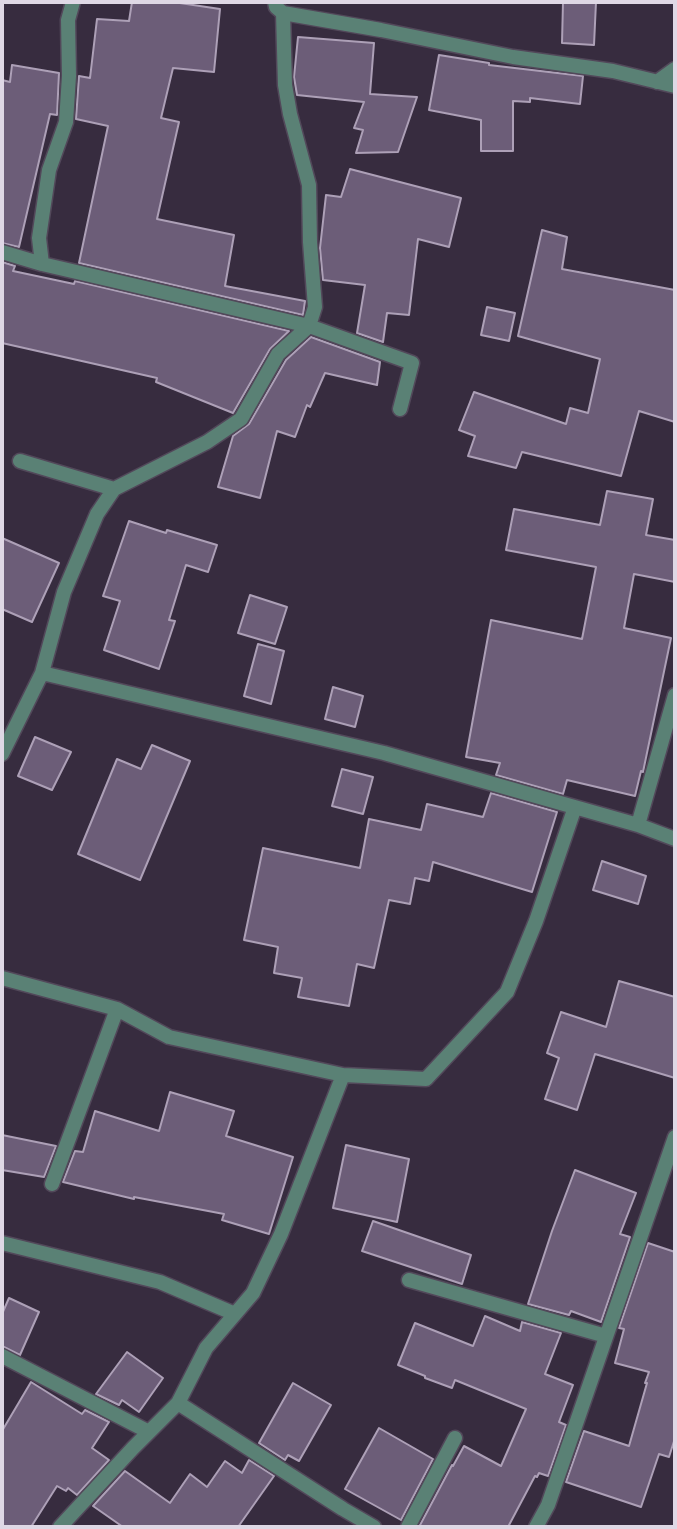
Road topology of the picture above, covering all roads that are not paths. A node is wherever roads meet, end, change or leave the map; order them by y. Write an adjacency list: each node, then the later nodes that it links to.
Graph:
1 (73, 2): 7 (street)
2 (279, 7): 4 (street); 8 (street)
3 (675, 69): 4 (street)
4 (657, 82): 5 (street)
5 (675, 86)
6 (2, 252): 7 (street)
7 (42, 264): 8 (street)
8 (309, 326): 9 (street); 11 (street)
9 (400, 409)
10 (20, 461): 11 (street)
11 (114, 489): 12 (street)
12 (42, 673): 14 (street); 15 (street)
13 (675, 695): 16 (street)
14 (2, 754)
15 (575, 807): 16 (street); 20 (street)
16 (638, 825): 17 (street)
17 (675, 839)
18 (2, 978): 19 (street)
19 (117, 1009): 20 (street); 22 (street)
20 (344, 1075): 25 (street)
21 (675, 1138): 26 (street)
22 (52, 1184)
23 (2, 1243): 25 (street)
24 (409, 1280): 26 (street)
25 (235, 1314): 28 (street)
26 (606, 1336): 34 (street)
27 (2, 1356): 29 (street)
28 (178, 1403): 29 (street); 32 (street)
29 (149, 1432): 31 (street)
30 (455, 1438): 33 (street)
31 (60, 1527)
32 (374, 1527)
33 (408, 1527)
34 (536, 1527)

